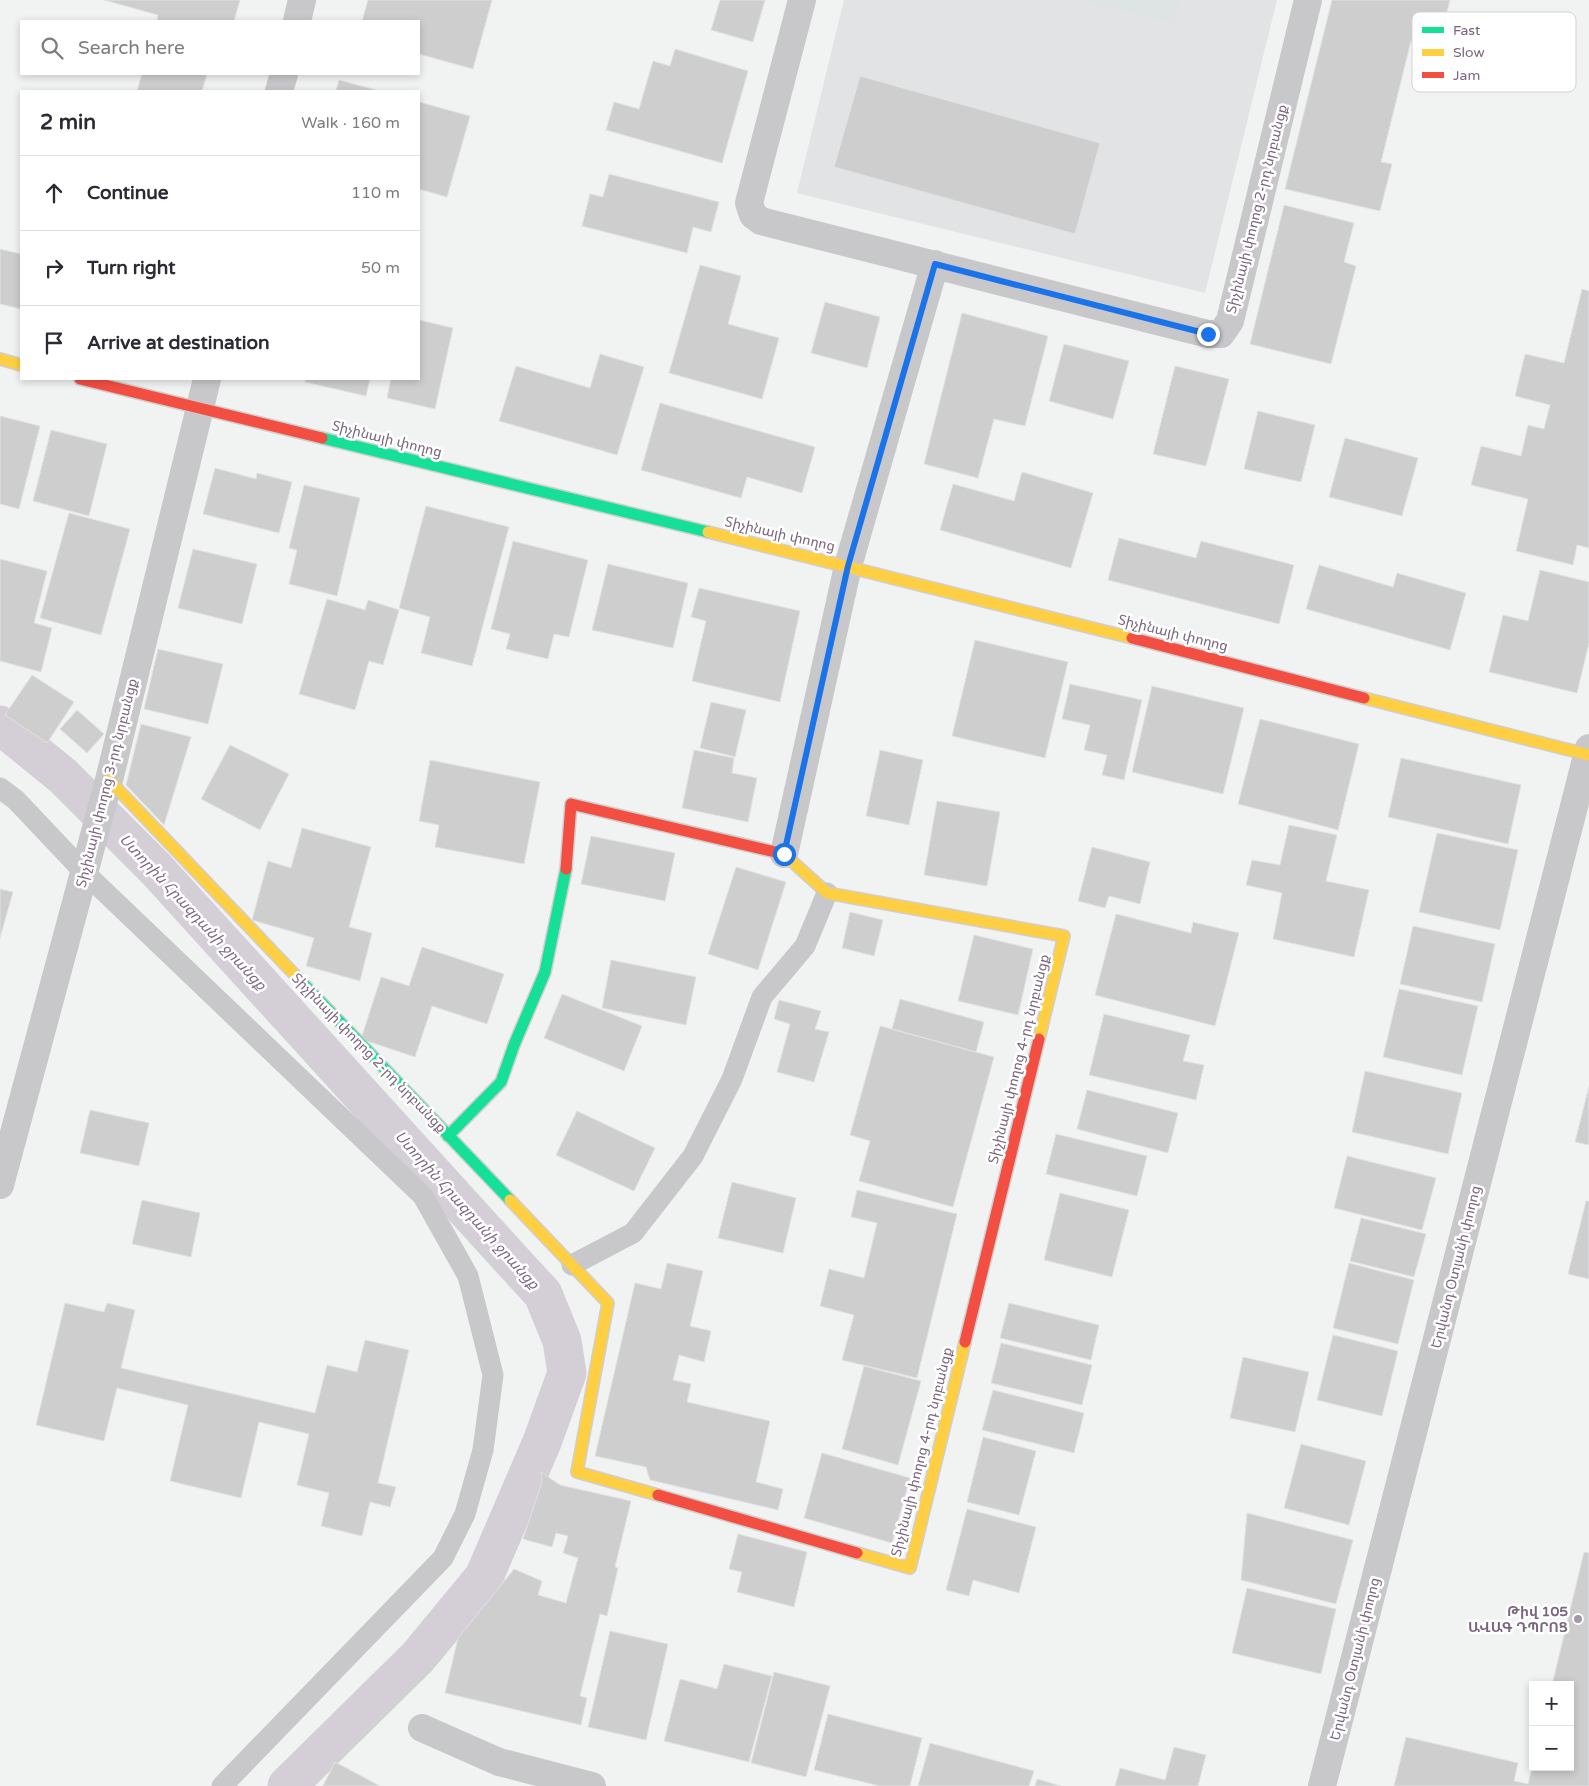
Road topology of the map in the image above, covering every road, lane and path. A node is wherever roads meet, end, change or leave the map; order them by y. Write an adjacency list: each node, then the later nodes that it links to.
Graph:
1 (302, 0): 4 (street)
2 (802, 0): 7 (street, Տիչինայի փողոց 2-րդ նրբանցք)
3 (1308, 0): 7 (street, Տիչինայի փողոց 2-րդ նրբանցք)
4 (297, 20)
5 (284, 75): 6 (street)
6 (279, 90)
7 (935, 264): 13 (street)
8 (0, 359): 9 (street)
9 (20, 364)
10 (84, 380): 12 (street, Տիչինայի փողոց)
11 (207, 380): 12 (street, Տիչինայի փողոց 3-րդ նրբանցք)
12 (200, 408): 13 (street, Տիչինայի փողոց); 15 (street, Տիչինայի փողոց 3-րդ նրբանցք)
13 (848, 566): 14 (street, Տիչինայի փողոց); 17 (street)
14 (1588, 753): 26 (street, Երվանդ Օտյանի փողոց)
15 (109, 780): 18 (street, Տիչինայի փողոց 3-րդ նրբանցք); 20 (street, Տիչինայի փողոց 2-րդ նրբանցք)
16 (0, 788): 18 (lane)
17 (784, 854): 19 (street); 20 (street, Տիչինայի փողոց 2-րդ նրբանցք)
18 (85, 873): 21 (street, Տիչինայի փողոց 3-րդ նրբանցք); 24 (lane)
19 (827, 893): 22 (lane); 22 (street, Տիչինայի փողոց 4-րդ նրբանցք)
20 (448, 1136): 22 (street, Տիչինայի փողոց 4-րդ նրբանցք)
21 (0, 1185)
22 (572, 1265)
23 (422, 1728): 25 (street)
24 (222, 1786)
25 (592, 1786)
26 (1322, 1786)

